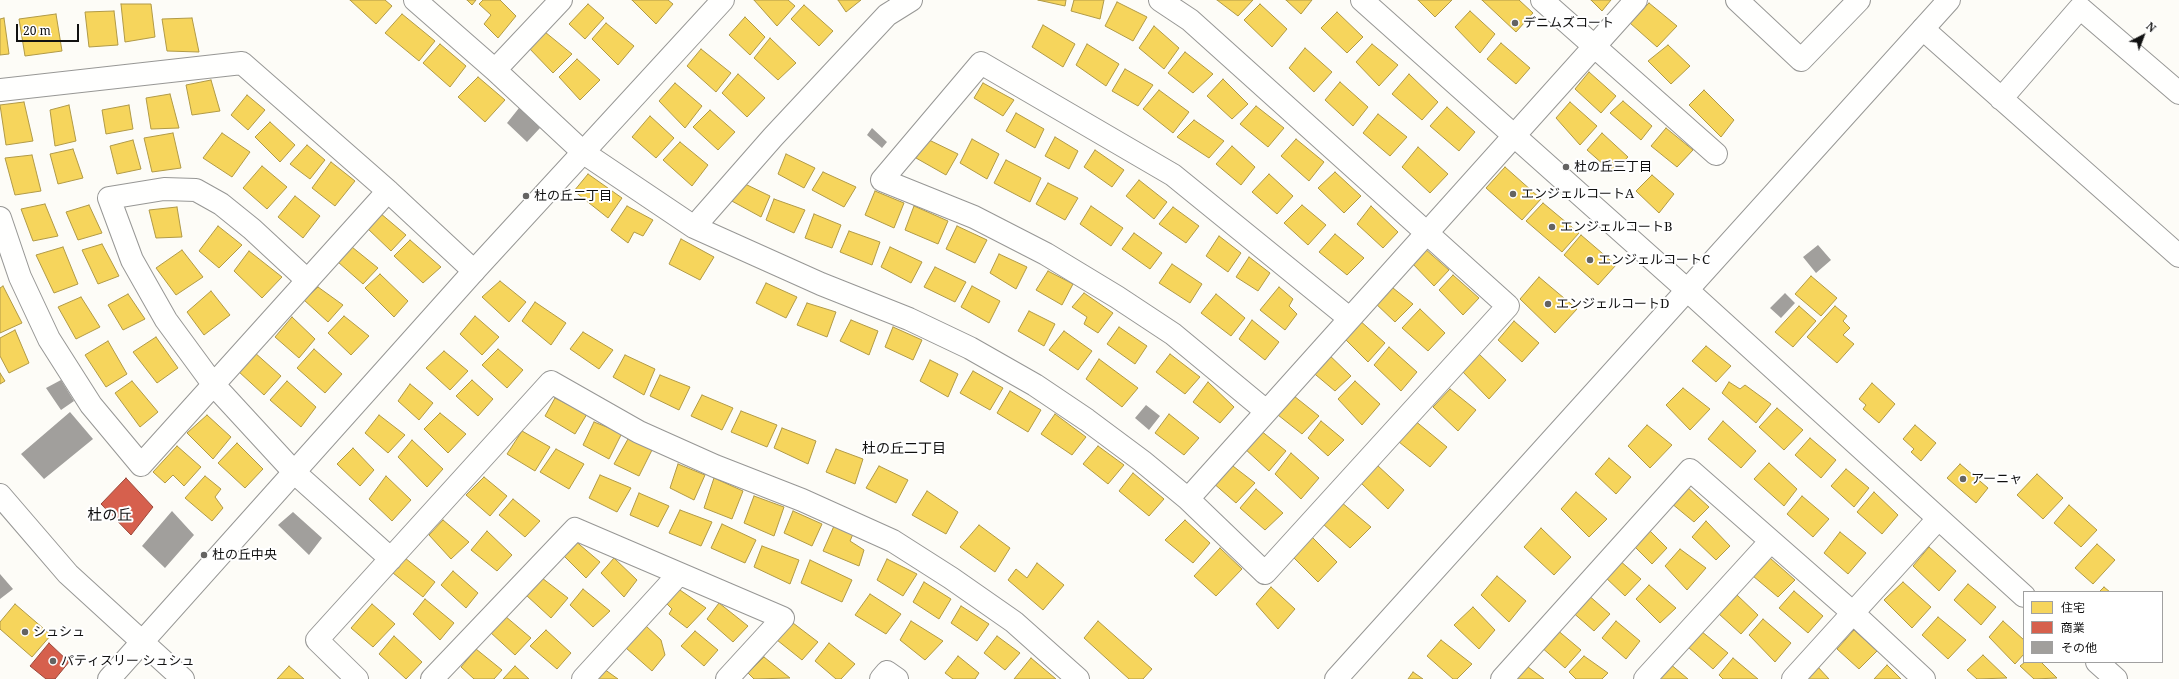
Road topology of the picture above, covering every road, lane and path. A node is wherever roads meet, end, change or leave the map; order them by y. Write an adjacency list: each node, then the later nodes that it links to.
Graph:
1 (415, 0): 14 (street)
2 (561, 0): 14 (street)
3 (723, 0): 19 (street)
4 (911, 0): 23 (street)
5 (1160, 0): 24 (street)
6 (1362, 0): 18 (street)
7 (1542, 0): 13 (street)
8 (1636, 0): 13 (street)
9 (1737, 0): 10 (street)
10 (1859, 0)
11 (1949, 0): 12 (street)
12 (1923, 29): 17 (street); 28 (street)
13 (1594, 47): 18 (street); 20 (street)
14 (495, 70): 19 (street)
15 (0, 90): 21 (street)
16 (2179, 93): 17 (street)
17 (2001, 99): 25 (street)
18 (1514, 137): 24 (street); 28 (street)
19 (584, 153): 23 (street); 26 (street)
20 (1716, 154)
21 (388, 192): 26 (street); 27 (street)
22 (0, 218): 30 (street)
23 (694, 227): 34 (street)
24 (1425, 232): 29 (street); 34 (street)
25 (2179, 256)
26 (474, 272): 32 (street)
27 (307, 280): 30 (street); 30 (street)
28 (1686, 290): 35 (street); 52 (street)
29 (1350, 318): 31 (street); 31 (street)
30 (213, 384): 32 (street)
31 (1266, 411): 34 (street)
32 (295, 473): 37 (street); 41 (street)
33 (0, 495): 41 (street)
34 (1188, 499)
35 (1938, 518): 39 (street); 40 (street)
36 (1770, 542): 40 (street); 53 (street); 54 (street)
37 (391, 559): 45 (street); 51 (street)
38 (679, 574): 46 (street); 47 (street); 48 (street)
39 (2023, 595)
40 (1852, 612): 55 (street); 56 (street)
41 (142, 642): 43 (street); 44 (street)
42 (2099, 663): 57 (street)
43 (109, 679)
44 (183, 679)
45 (357, 679)
46 (432, 679)
47 (583, 679)
48 (727, 679)
49 (880, 679): 50 (street)
50 (897, 679)
51 (1078, 679)
52 (1336, 679)
53 (1502, 679)
54 (1645, 679)
55 (1794, 679)
56 (1924, 679)
57 (2116, 679)

